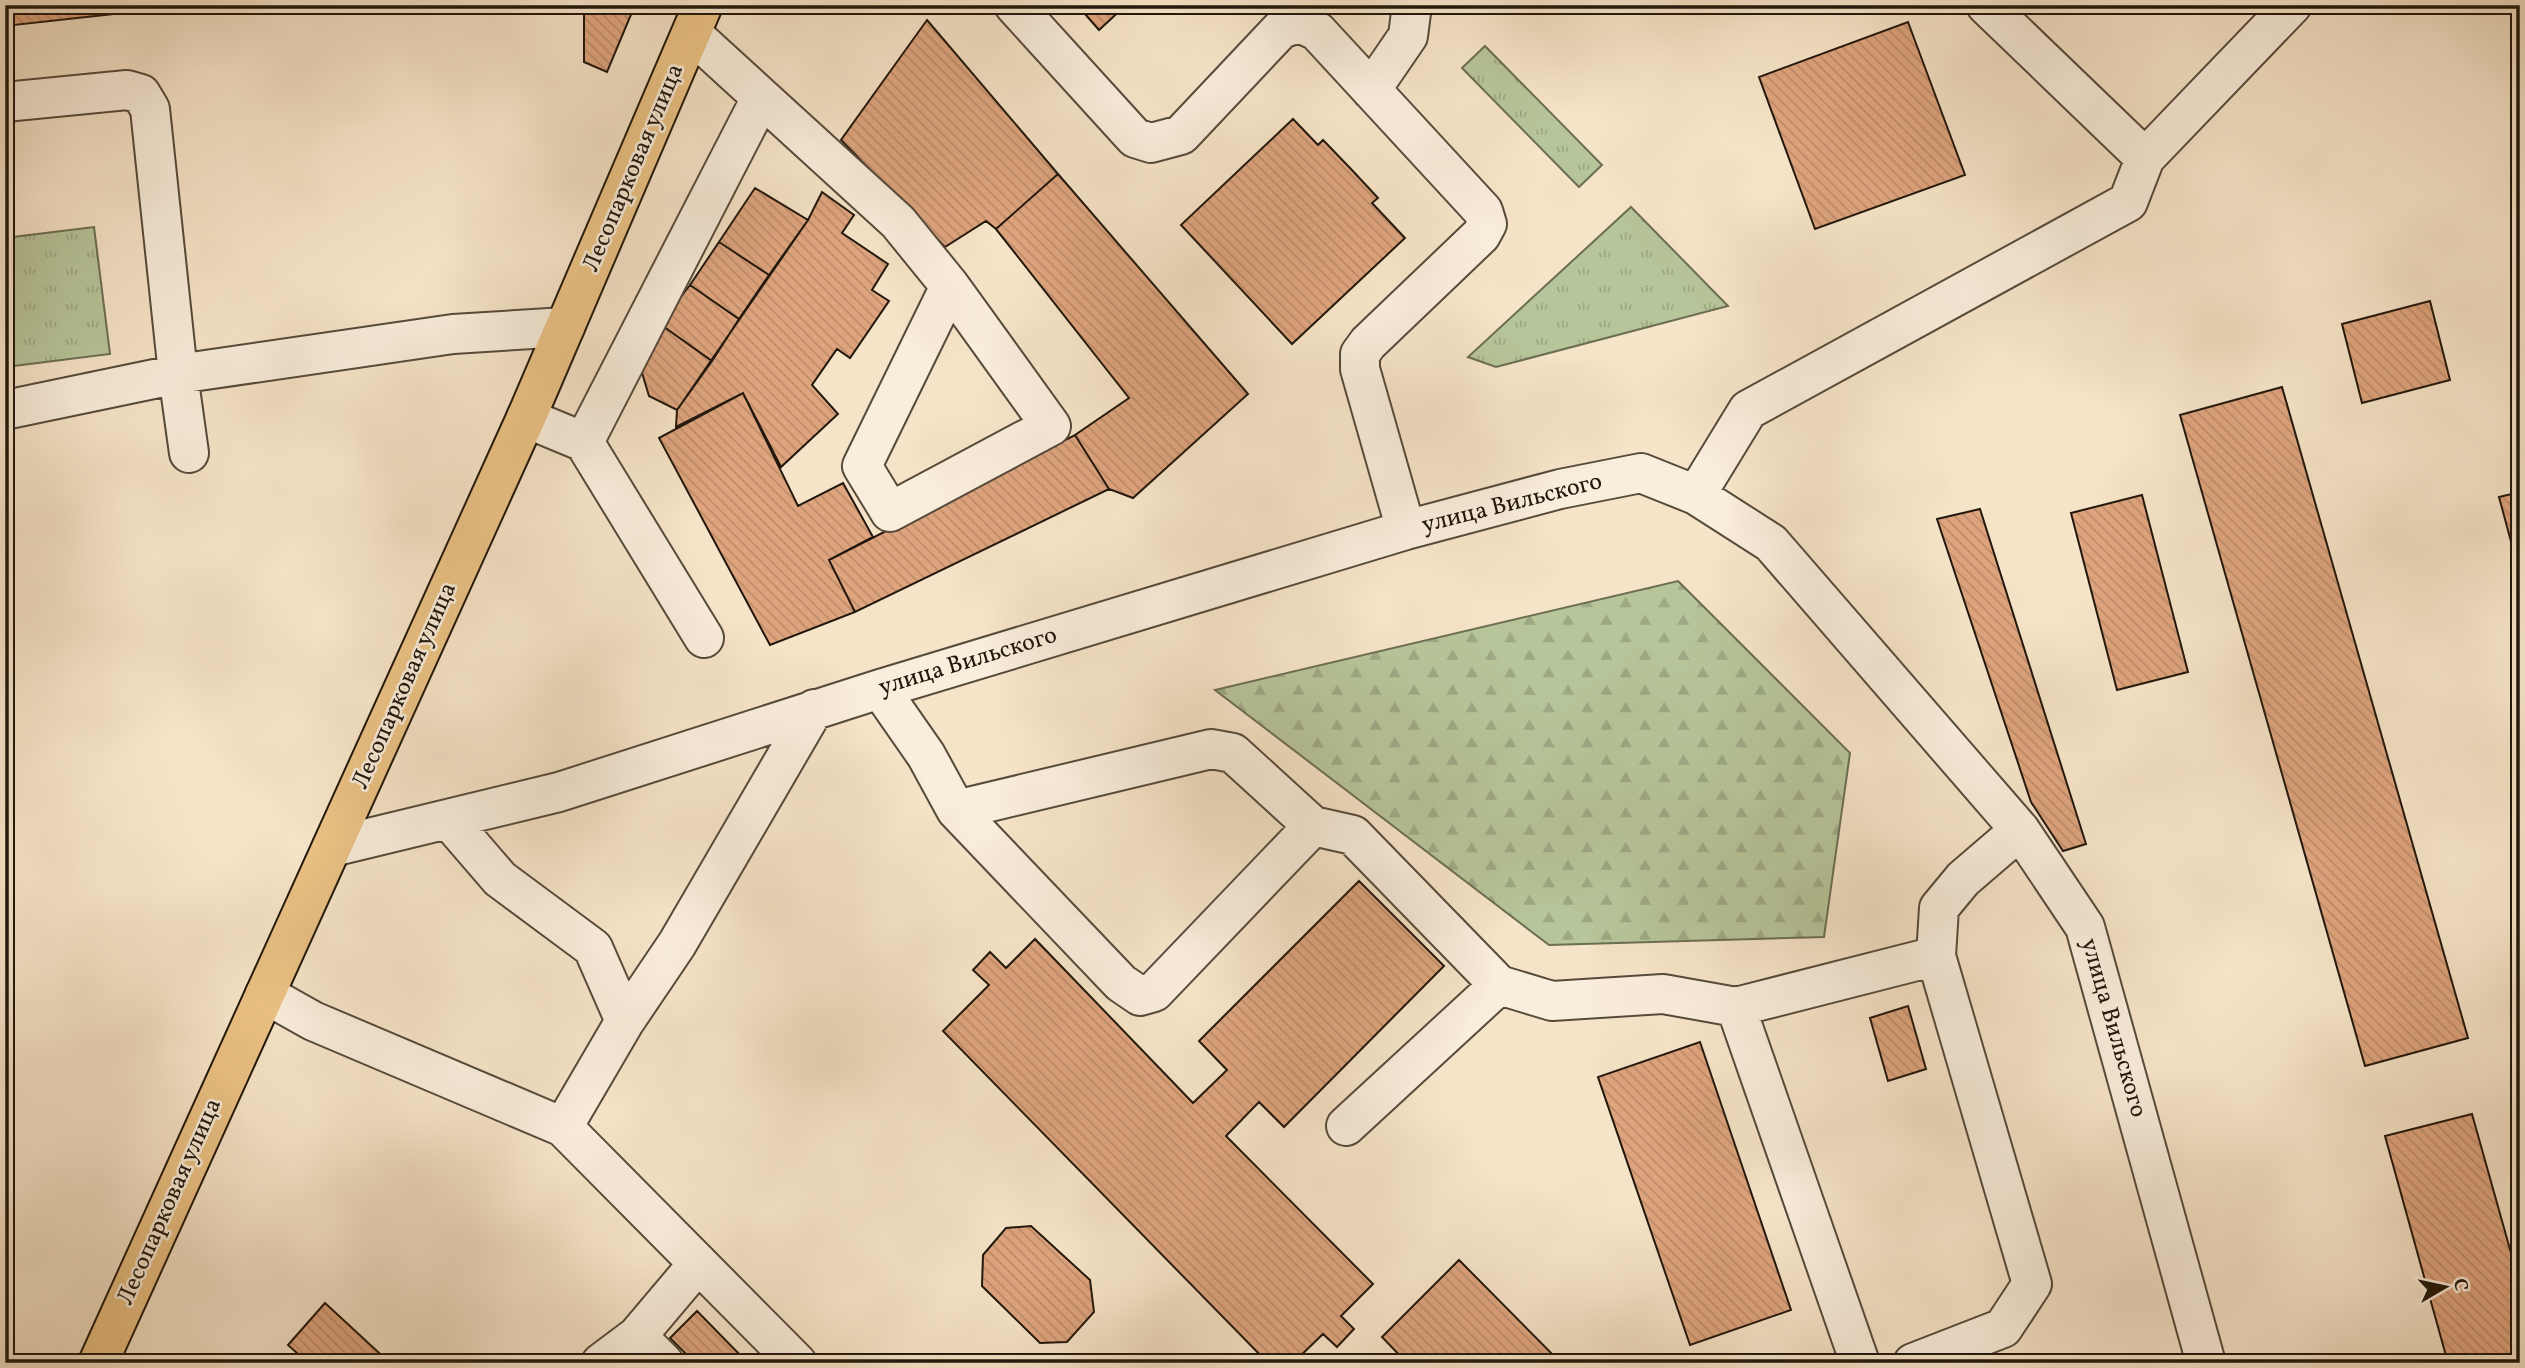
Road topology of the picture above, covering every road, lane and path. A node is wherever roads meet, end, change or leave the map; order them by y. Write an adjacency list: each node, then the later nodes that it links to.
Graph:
1 (1014, 5): 6 (street)
2 (1412, 5): 6 (street)
3 (1986, 5): 9 (street)
4 (2292, 5): 9 (street)
5 (697, 20): 7 (street); 11 (main road, Лесопарковая улица)
6 (1371, 90): 18 (street)
7 (761, 98): 10 (street); 15 (street)
8 (5, 102): 12 (street)
9 (2145, 158): 17 (street)
10 (950, 286): 10 (street)
11 (565, 327): 12 (street); 14 (main road, Лесопарковая улица)
12 (177, 373): 13 (street); 16 (street)
13 (5, 410)
14 (526, 418): 15 (street); 26 (main road, Лесопарковая улица)
15 (584, 442): 19 (street)
16 (190, 453)
17 (1696, 495): 18 (street, улица Вильского); 25 (street, улица Вильского)
18 (1406, 530): 20 (street, улица Вильского)
19 (704, 638)
20 (880, 689): 21 (street, улица Вильского); 22 (street)
21 (814, 709): 23 (street, улица Вильского); 31 (street)
22 (956, 810): 24 (street); 24 (street)
23 (450, 821): 26 (street, улица Вильского); 31 (street)
24 (1313, 826): 28 (street)
25 (2020, 830): 27 (street); 42 (street, улица Вильского)
26 (332, 847): 29 (main road, Лесопарковая улица)
27 (1936, 956): 30 (street); 41 (street)
28 (1499, 985): 30 (street); 32 (street)
29 (265, 994): 33 (street); 36 (main road, Лесопарковая улица)
30 (1736, 1007): 40 (street)
31 (625, 1021): 33 (street)
32 (1346, 1126)
33 (563, 1127): 34 (street)
34 (697, 1265): 35 (street); 39 (street)
35 (637, 1336): 37 (street); 38 (street)
36 (98, 1363)
37 (601, 1363)
38 (664, 1363)
39 (797, 1363)
40 (1860, 1363)
41 (1913, 1363)
42 (2206, 1363)

